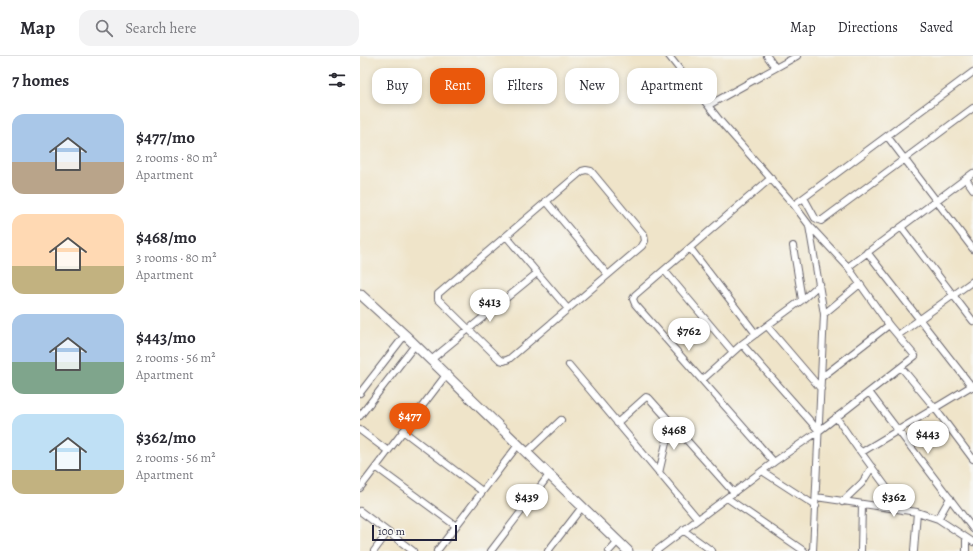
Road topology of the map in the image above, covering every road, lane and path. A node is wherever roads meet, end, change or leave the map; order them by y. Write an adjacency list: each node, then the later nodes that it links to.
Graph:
1 (669, 56): 6 (street)
2 (767, 56): 4 (street)
3 (797, 56): 4 (street)
4 (775, 67): 6 (street)
5 (973, 72): 8 (street)
6 (709, 105): 11 (street)
7 (973, 108): 9 (street)
8 (887, 136): 9 (street); 14 (street)
9 (905, 159): 14 (street); 15 (street)
10 (973, 173): 12 (street)
11 (771, 178): 17 (street); 22 (street)
12 (966, 179): 13 (street); 15 (street)
13 (973, 189)
14 (804, 198): 17 (street)
15 (936, 200): 19 (street); 23 (street)
16 (546, 201): 20 (street); 28 (street); 28 (street)
17 (794, 205): 18 (street)
18 (809, 225): 25 (street); 30 (street)
19 (901, 227): 24 (street); 33 (street)
20 (506, 236): 27 (street); 41 (street)
21 (793, 246): 34 (street)
22 (690, 248): 26 (street); 42 (street)
23 (973, 249)
24 (867, 252): 25 (street); 37 (street)
25 (848, 267): 31 (street)
26 (664, 270): 47 (street); 53 (street)
27 (537, 273): 35 (street); 41 (street)
28 (608, 275): 35 (street)
29 (973, 281): 33 (street)
30 (820, 284): 34 (street); 36 (street)
31 (860, 284): 36 (street); 39 (street)
32 (360, 294): 43 (street)
33 (953, 295): 37 (street); 38 (street)
34 (802, 300): 40 (street)
35 (568, 309): 41 (street)
36 (824, 314): 52 (street)
37 (919, 319): 44 (street); 54 (street)
38 (973, 320)
39 (889, 325): 44 (street); 52 (street)
40 (767, 326): 42 (street); 55 (street)
41 (469, 329): 48 (street)
42 (756, 334): 45 (street)
43 (405, 335): 46 (street); 57 (street)
44 (898, 335): 50 (street)
45 (742, 344): 47 (street); 67 (street)
46 (415, 345): 48 (street); 59 (street)
47 (733, 352): 53 (street)
48 (431, 360): 51 (street)
49 (568, 364): 63 (street)
50 (901, 367): 56 (street); 58 (street)
51 (446, 375): 65 (street); 68 (street)
52 (822, 377): 55 (street)
53 (702, 380): 73 (street)
54 (972, 386): 58 (street)
55 (821, 389): 67 (street)
56 (869, 392): 60 (street); 66 (street)
57 (360, 393)
58 (934, 407): 66 (street); 72 (street)
59 (360, 416)
60 (836, 417): 67 (street); 70 (street)
61 (561, 420): 71 (street)
62 (673, 423): 63 (street); 78 (street); 81 (street)
63 (617, 424): 78 (street)
64 (360, 430): 69 (street)
65 (403, 430): 69 (street); 80 (street)
66 (898, 430): 70 (street); 84 (street)
67 (819, 431): 73 (street); 82 (street)
68 (518, 445): 71 (street); 80 (street)
69 (388, 451): 74 (street)
70 (860, 451): 75 (street)
71 (526, 453): 77 (street)
72 (973, 459)
73 (774, 462): 76 (street)
74 (376, 467): 79 (street); 94 (street)
75 (872, 467): 85 (street); 89 (street)
76 (762, 471): 81 (street); 87 (street)
77 (549, 474): 88 (street); 106 (street)
78 (659, 474): 92 (street)
79 (360, 488)
80 (482, 491): 94 (street)
81 (734, 493): 83 (street)
82 (816, 497): 85 (street); 87 (street)
83 (728, 498): 92 (street); 101 (street)
84 (950, 498): 93 (street); 95 (street)
85 (842, 502): 86 (street)
86 (862, 504): 89 (street); 102 (street)
87 (816, 506): 112 (street)
88 (582, 507): 99 (street); 107 (street)
89 (903, 510): 91 (street)
90 (360, 511): 97 (street)
91 (917, 512): 93 (street); 113 (street)
92 (698, 519): 96 (street)
93 (938, 519): 98 (street)
94 (456, 526): 105 (street)
95 (973, 529)
96 (684, 530): 110 (street); 111 (street)
97 (388, 532): 103 (street); 104 (street)
98 (966, 538): 100 (street); 114 (street)
99 (618, 541): 108 (street); 109 (street)
100 (973, 542)
101 (800, 550)
102 (859, 550)
103 (374, 551)
104 (413, 551)
105 (437, 551)
106 (491, 551)
107 (548, 551)
108 (609, 551)
109 (628, 551)
110 (656, 551)
111 (712, 551)
112 (813, 551)
113 (914, 551)
114 (966, 551)

